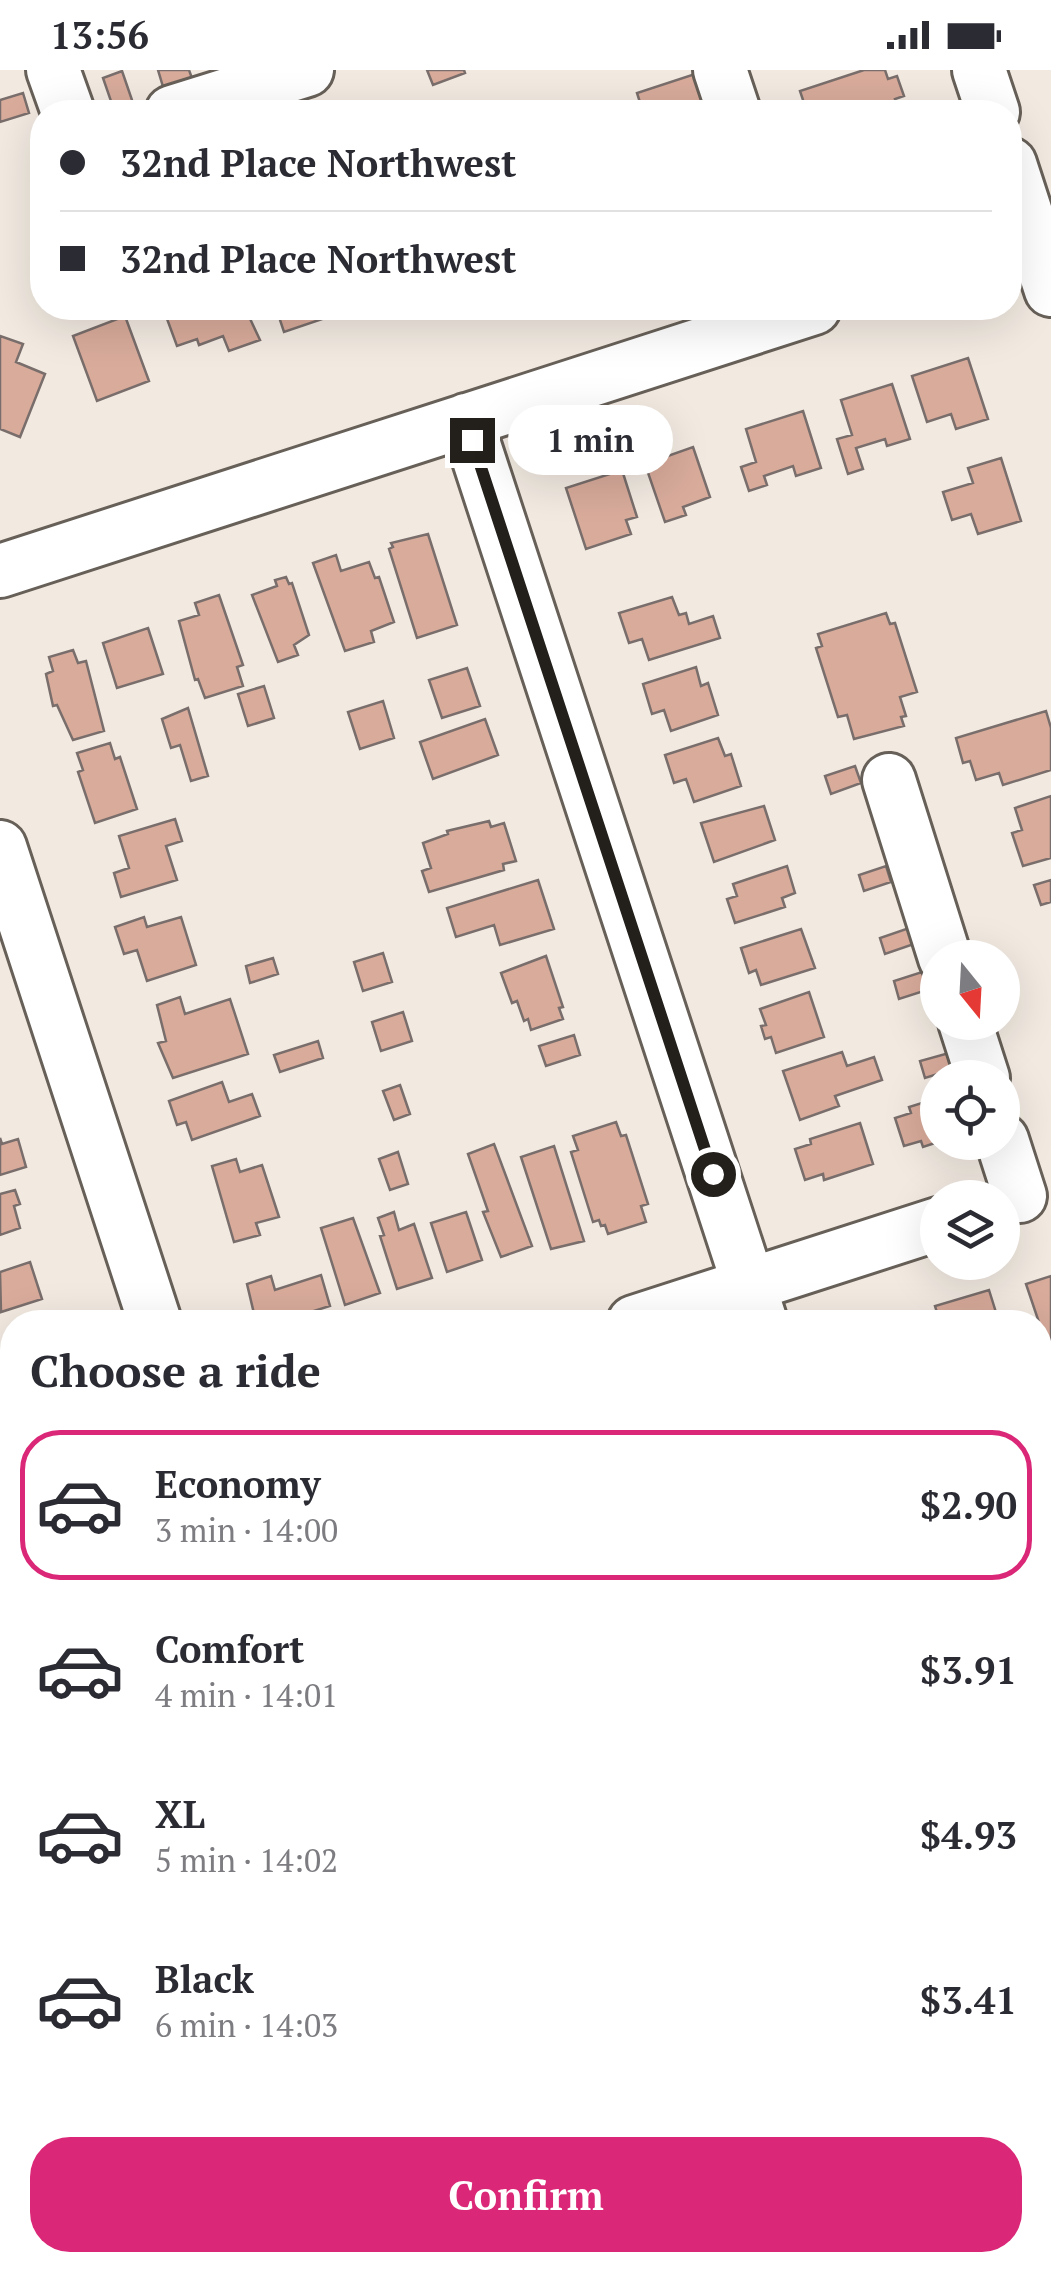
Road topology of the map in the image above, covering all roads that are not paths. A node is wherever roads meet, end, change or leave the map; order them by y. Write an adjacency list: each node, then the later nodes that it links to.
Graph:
1 (53, 70): 5 (street)
2 (308, 70): 6 (street)
3 (720, 70): 7 (street)
4 (980, 70): 8 (street)
5 (64, 100)
6 (211, 100)
7 (730, 100)
8 (989, 100)
9 (1022, 204): 10 (street)
10 (1032, 237): 11 (street)
11 (1051, 290)
12 (771, 320): 13 (street)
13 (466, 420): 14 (street); 21 (street)
14 (0, 571)
15 (889, 780): 17 (street)
16 (0, 849): 22 (street)
17 (939, 940)
18 (1010, 1160): 19 (street)
19 (1024, 1194)
20 (920, 1232): 21 (street)
21 (755, 1304): 23 (street)
22 (151, 1310)
23 (715, 1310)

